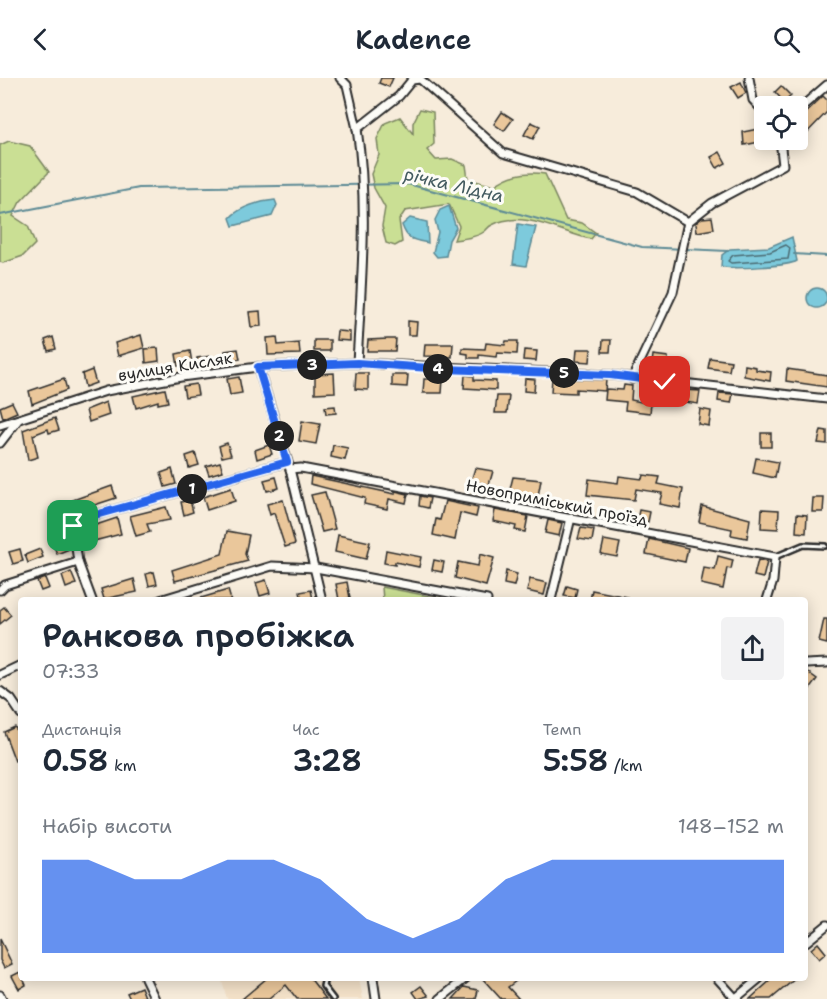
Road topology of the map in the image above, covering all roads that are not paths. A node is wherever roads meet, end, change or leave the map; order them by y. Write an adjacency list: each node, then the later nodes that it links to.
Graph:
1 (340, 78): 6 (street)
2 (749, 78): 4 (street)
3 (827, 85): 5 (street)
4 (754, 101)
5 (808, 101)
6 (357, 129): 8 (street); 9 (street)
7 (781, 150): 8 (street)
8 (688, 222): 11 (street)
9 (357, 363): 10 (street, вулиця Кисляк); 11 (street, вулиця Кисляк)
10 (258, 367): 13 (street, вулиця Кисляк); 16 (street)
11 (632, 379): 12 (street, вулиця Кисляк)
12 (827, 399)
13 (18, 420): 14 (street, вулиця Кисляк); 15 (street)
14 (0, 425)
15 (0, 443)
16 (288, 466): 17 (street, Новоприміський проїзд); 20 (street); 21 (street)
17 (571, 518): 19 (street, Новоприміський проїзд); 27 (street)
18 (825, 546): 19 (lane)
19 (775, 557): 28 (street)
20 (78, 562): 22 (street); 23 (street)
21 (316, 568): 24 (street); 25 (street); 26 (street)
22 (0, 590)
23 (91, 597)
24 (170, 597)
25 (321, 597)
26 (471, 597)
27 (552, 597)
28 (768, 597)
29 (827, 663): 30 (street)
30 (808, 664)
31 (18, 666): 32 (street)
32 (0, 675)
33 (0, 691): 34 (street)
34 (18, 710)
35 (827, 926): 36 (street)
36 (808, 940)
37 (146, 981): 43 (street)
38 (324, 981): 44 (lane)
39 (373, 981): 45 (street)
40 (462, 981): 46 (street)
41 (720, 981): 47 (street)
42 (757, 981): 47 (street)
43 (155, 999)
44 (333, 999)
45 (376, 999)
46 (440, 999)
47 (736, 999)

